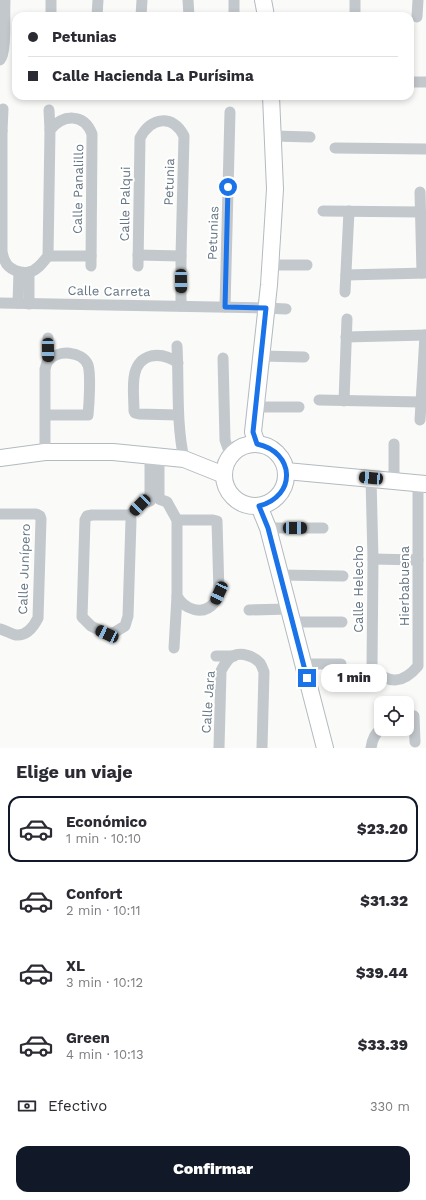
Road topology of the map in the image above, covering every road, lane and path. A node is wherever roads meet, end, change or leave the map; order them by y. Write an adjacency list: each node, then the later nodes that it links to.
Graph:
1 (5, 0): 18 (street)
2 (51, 0): 10 (street)
3 (98, 0): 11 (street)
4 (142, 0): 12 (street)
5 (188, 0): 13 (street)
6 (234, 0): 14 (street)
7 (263, 0): 15 (street)
8 (355, 0): 16 (street)
9 (418, 0): 17 (street)
10 (51, 12)
11 (98, 12)
12 (141, 12)
13 (188, 12)
14 (234, 12)
15 (265, 12)
16 (355, 12)
17 (418, 17)
18 (0, 60)
19 (414, 82): 20 (street)
20 (426, 82)
21 (271, 100): 28 (street)
22 (2, 109): 26 (street)
23 (49, 110): 27 (street)
24 (230, 112): 48 (street, Petunias)
25 (163, 120): 38 (street, Petunia); 38 (street, Calle Palqui)
26 (1, 129): 36 (street)
27 (50, 130): 37 (street); 37 (street, Calle Panalillo)
28 (274, 136): 29 (street); 39 (street)
29 (310, 137)
30 (334, 148): 31 (street)
31 (426, 150)
32 (420, 192): 35 (street)
33 (324, 211): 34 (street)
34 (350, 211): 35 (street); 43 (street)
35 (420, 212): 42 (street)
36 (1, 252): 41 (street)
37 (48, 256): 41 (street)
38 (181, 256): 47 (street)
39 (271, 265): 40 (street); 49 (street)
40 (307, 265)
41 (24, 272): 46 (street)
42 (424, 273): 43 (street)
43 (346, 275): 44 (street)
44 (345, 292)
45 (0, 303): 46 (street, Calle Carreta)
46 (24, 303): 47 (street, Calle Carreta)
47 (181, 306): 48 (street, Calle Carreta)
48 (225, 307): 49 (street, Calle Carreta)
49 (266, 308): 50 (street, Calle Carreta); 56 (street)
50 (286, 309)
51 (347, 320): 54 (street)
52 (425, 335): 54 (street); 63 (street)
53 (48, 338): 59 (street)
54 (346, 338): 62 (street)
55 (177, 346): 60 (street)
56 (261, 356): 57 (street); 64 (street)
57 (304, 357)
58 (223, 358): 73 (street)
59 (48, 361): 66 (street); 66 (street)
60 (178, 363): 67 (street); 67 (street)
61 (319, 400): 62 (street)
62 (344, 401): 63 (street)
63 (421, 402): 68 (street)
64 (256, 407): 65 (street); 69 (street)
65 (299, 407)
66 (46, 415): 71 (street)
67 (178, 415): 75 (street)
68 (420, 420)
69 (257, 444): 73 (street); 76 (street)
70 (394, 444): 79 (street)
71 (46, 452): 72 (street); 74 (street)
72 (155, 456): 75 (street); 83 (street); 84 (street)
73 (231, 457): 77 (street)
74 (0, 458)
75 (184, 459): 77 (street)
76 (286, 471): 78 (street); 81 (street)
77 (224, 475): 81 (street)
78 (371, 478): 79 (street); 87 (street, Calle Helecho)
79 (394, 480): 80 (street)
80 (422, 483): 88 (street, Hierbabuena)
81 (259, 506): 85 (street)
82 (0, 514): 95 (street, Calle Junípero)
83 (130, 515): 83 (street)
84 (177, 520): 91 (street); 91 (street)
85 (268, 528): 86 (street); 89 (street)
86 (323, 528)
87 (373, 559): 88 (street); 101 (street, Calle Helecho)
88 (418, 560): 101 (street, Hierbabuena)
89 (280, 575): 90 (street); 93 (street)
90 (342, 576)
91 (177, 596): 96 (street)
92 (249, 610): 93 (street)
93 (291, 616): 94 (street); 99 (street)
94 (342, 622)
95 (0, 629)
96 (174, 648)
97 (216, 656): 98 (street)
98 (234, 656): 105 (street, Calle Jara); 106 (street)
99 (303, 664): 100 (street); 107 (street)
100 (341, 664)
101 (400, 680)
102 (414, 716): 104 (street)
103 (374, 736): 108 (street)
104 (415, 745)
105 (219, 748)
106 (262, 748)
107 (325, 748)
108 (371, 748)

